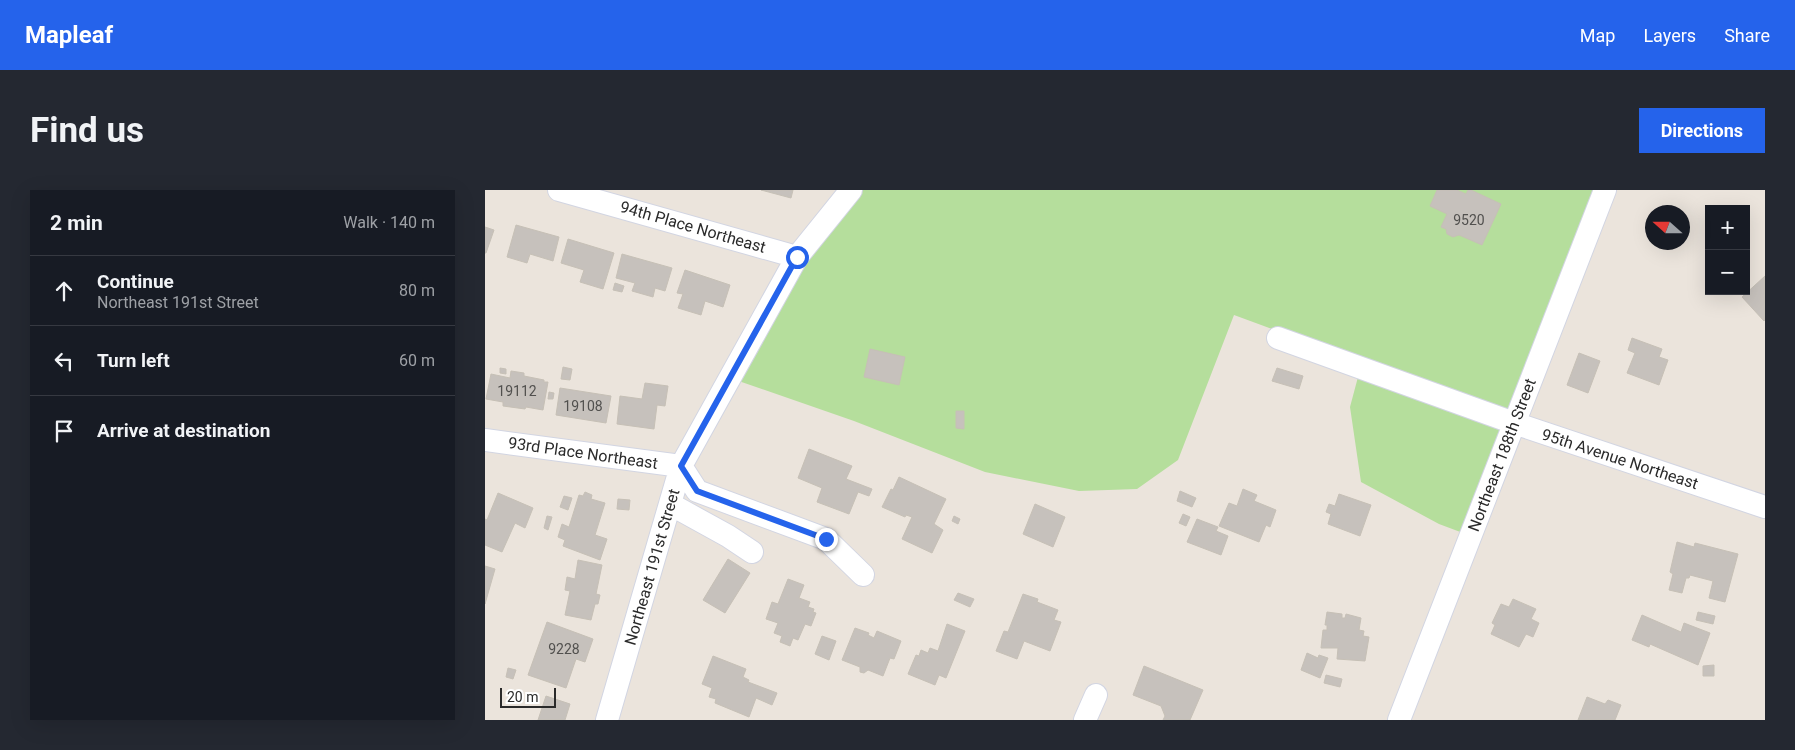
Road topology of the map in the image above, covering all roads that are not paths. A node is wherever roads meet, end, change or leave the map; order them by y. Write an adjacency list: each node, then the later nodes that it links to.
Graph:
1 (559, 190): 4 (street, 94th Place Northeast)
2 (851, 190): 4 (street, Northeast 191st Street)
3 (1605, 190): 6 (street, Northeast 188th Street)
4 (797, 257): 8 (street, Northeast 191st Street)
5 (1278, 338): 6 (street, 95th Avenue Northeast)
6 (1514, 424): 10 (street, 95th Avenue Northeast); 16 (street, Northeast 188th Street)
7 (485, 440): 8 (street, 93rd Place Northeast)
8 (681, 466): 9 (street, Northeast 191st Street); 12 (street)
9 (670, 504): 11 (street); 14 (street, Northeast 191st Street)
10 (1765, 507)
11 (752, 552)
12 (863, 575)
13 (1096, 695): 15 (street)
14 (607, 720)
15 (1085, 720)
16 (1399, 720)

